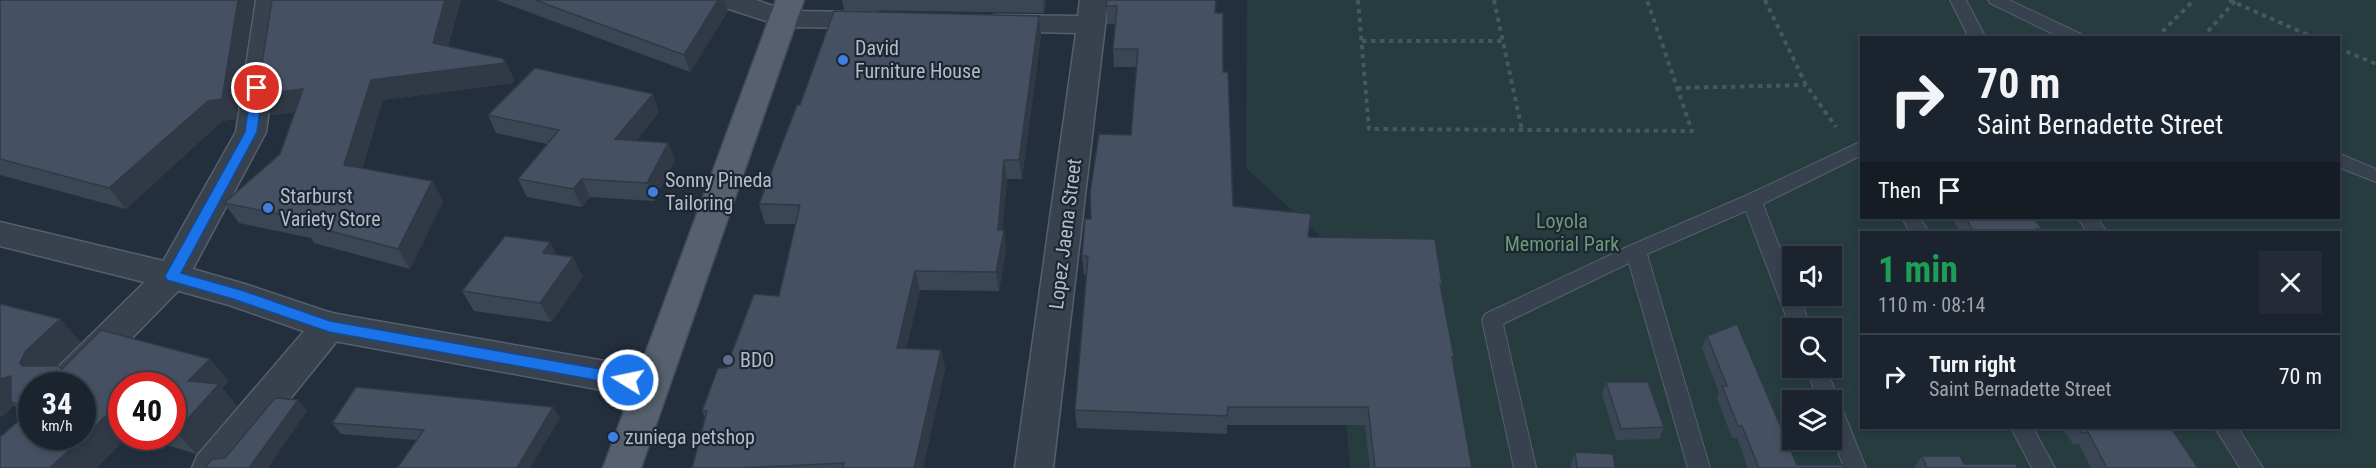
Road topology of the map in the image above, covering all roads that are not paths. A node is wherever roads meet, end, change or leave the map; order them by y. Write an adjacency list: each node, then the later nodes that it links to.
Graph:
1 (270, 0): 17 (street)
2 (730, 0): 5 (street)
3 (1958, 0): 9 (lane)
4 (1996, 0): 10 (lane)
5 (787, 9): 7 (street); 21 (main road)
6 (1093, 12): 8 (street); 27 (street, Lopez Jaena Street)
7 (902, 21)
8 (974, 22)
9 (1977, 36)
10 (2071, 36)
11 (1857, 149): 14 (lane)
12 (2340, 160): 13 (lane)
13 (2376, 176)
14 (1752, 201): 16 (lane); 18 (lane)
15 (0, 234): 17 (street)
16 (1636, 251): 28 (lane); 29 (lane)
17 (172, 276): 19 (street); 20 (street)
18 (1797, 318)
19 (329, 326): 21 (street); 25 (street)
20 (76, 372)
21 (651, 384): 26 (main road)
22 (2023, 429): 31 (lane)
23 (2227, 429): 32 (lane)
24 (1842, 434): 30 (lane)
25 (211, 468)
26 (622, 468)
27 (1034, 468)
28 (1525, 468)
29 (1699, 468)
30 (1855, 468)
31 (2044, 468)
32 (2252, 468)

